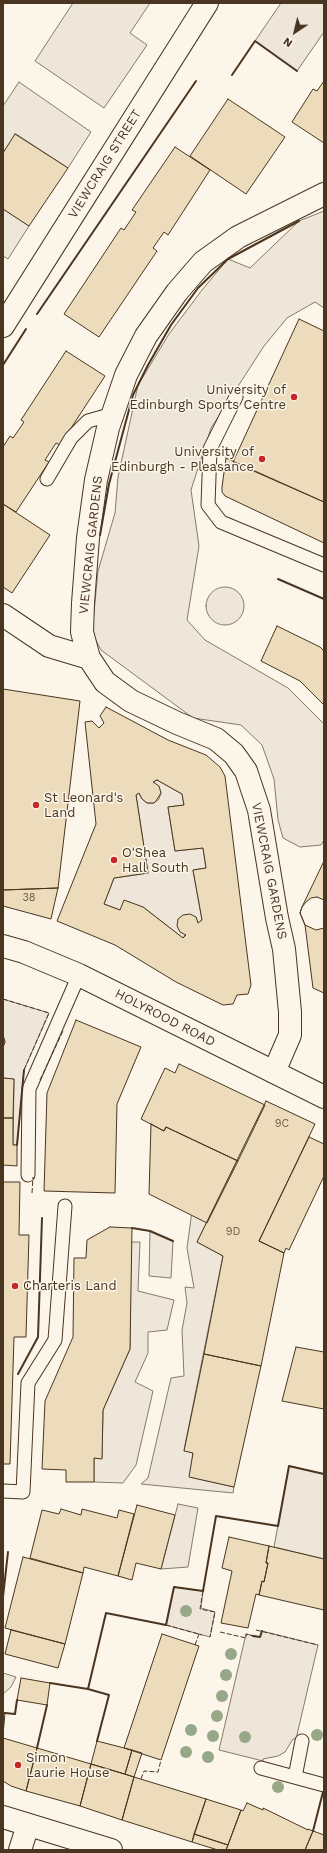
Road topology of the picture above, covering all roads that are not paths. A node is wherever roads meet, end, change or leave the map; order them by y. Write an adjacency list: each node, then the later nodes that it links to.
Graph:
1 (207, 3): 3 (street, VIEWCRAIG STREET)
2 (324, 194): 5 (street, VIEWCRAIG GARDENS)
3 (3, 326)
4 (236, 397): 7 (lane)
5 (113, 414): 6 (lane); 9 (street, VIEWCRAIG GARDENS)
6 (48, 479)
7 (324, 565)
8 (3, 614): 9 (street)
9 (89, 658): 12 (street, VIEWCRAIG GARDENS)
10 (3, 946): 11 (street, HOLYROOD ROAD)
11 (79, 975): 12 (street, HOLYROOD ROAD); 14 (lane)
12 (274, 1072): 13 (street, HOLYROOD ROAD)
13 (324, 1097)
14 (28, 1175)
15 (65, 1206): 16 (lane)
16 (3, 1491)
17 (302, 1741): 19 (lane)
18 (261, 1768): 19 (lane)
19 (294, 1777): 20 (lane)
20 (324, 1785)
21 (3, 1817): 22 (street)
22 (28, 1825): 23 (street); 24 (street)
23 (20, 1850)
24 (111, 1850)

